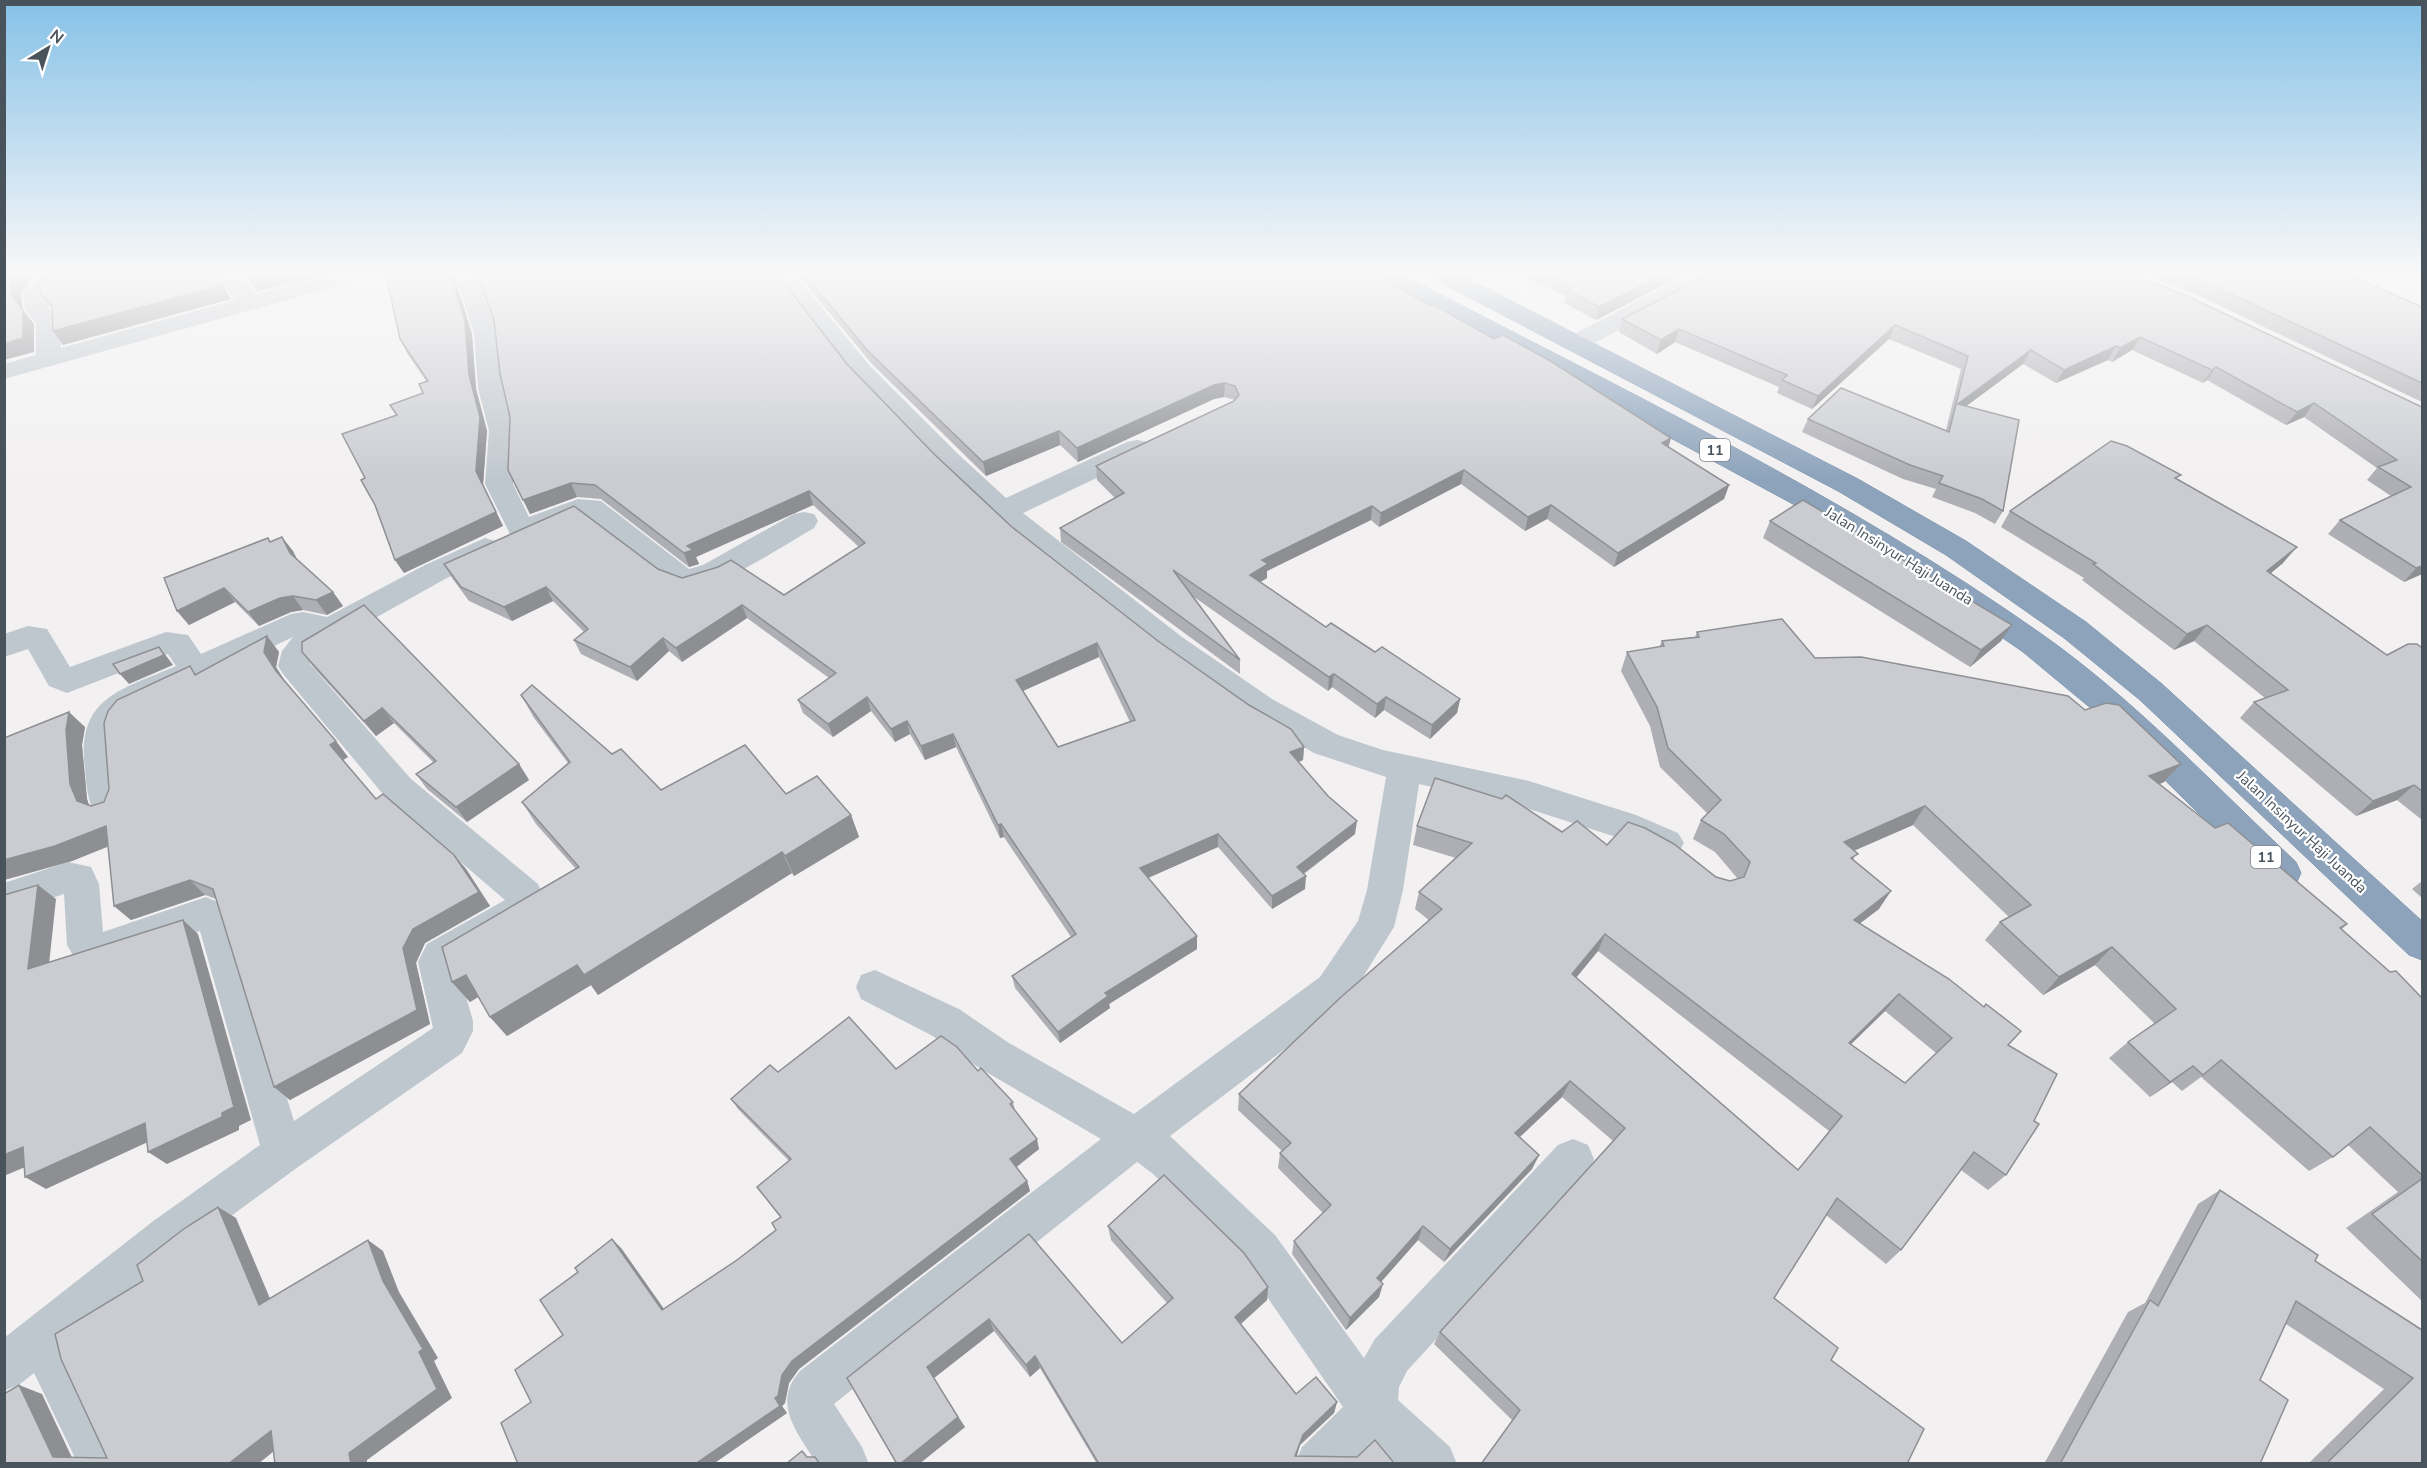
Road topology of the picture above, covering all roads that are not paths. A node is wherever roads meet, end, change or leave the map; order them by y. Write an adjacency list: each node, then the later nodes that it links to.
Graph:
1 (49, 344): 7 (street)
2 (110, 344): 7 (street)
3 (488, 344): 12 (street)
4 (839, 344): 10 (street)
5 (1516, 344): 19 (highway, Jalan Insinyur Haji Juanda / 11)
6 (1577, 344): 21 (highway, Jalan Insinyur Haji Juanda / 11)
7 (49, 361): 8 (street)
8 (4, 372)
9 (1161, 437): 10 (street)
10 (1003, 511): 16 (street)
11 (804, 521): 12 (street)
12 (522, 531): 13 (street)
13 (331, 629): 15 (street); 24 (street)
14 (4, 646): 15 (street)
15 (195, 670): 17 (street)
16 (1393, 766): 18 (street); 23 (street)
17 (107, 805)
18 (1696, 863)
19 (2304, 894)
20 (4, 900): 24 (street)
21 (2422, 944)
22 (875, 987): 23 (street)
23 (1136, 1137): 28 (street); 30 (street)
24 (283, 1153): 26 (street)
25 (1573, 1159): 28 (street)
26 (42, 1340): 27 (street); 29 (street)
27 (4, 1368)
28 (1373, 1410): 31 (street); 32 (street)
29 (104, 1464)
30 (845, 1464)
31 (1319, 1464)
32 (1433, 1464)

